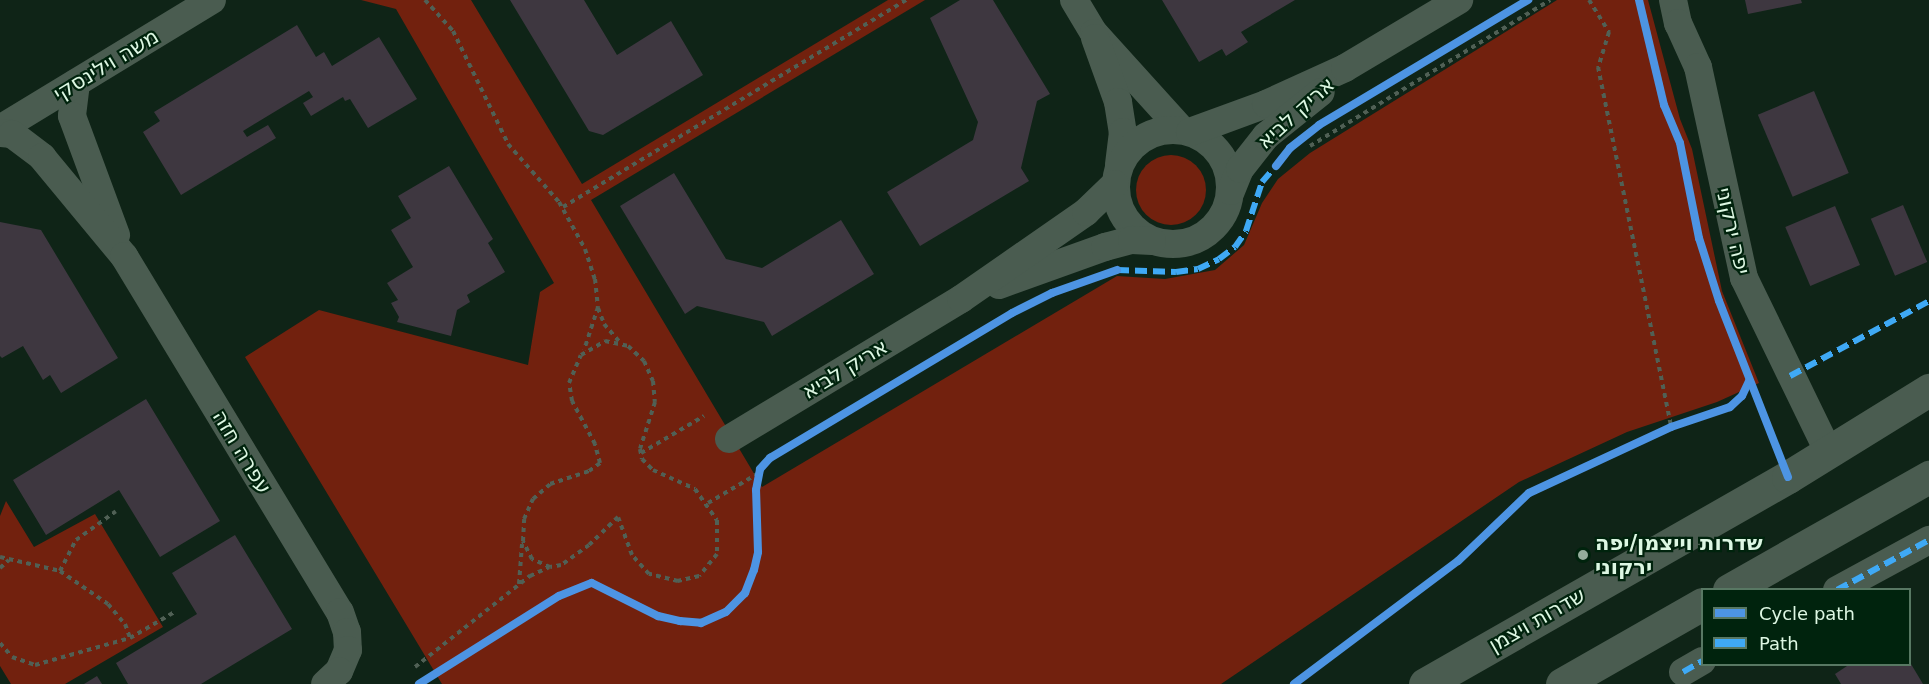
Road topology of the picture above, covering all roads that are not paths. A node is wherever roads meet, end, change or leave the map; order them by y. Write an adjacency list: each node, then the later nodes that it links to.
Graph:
1 (212, 0): 7 (street, משה וילינסקי)
2 (1074, 0): 5 (street)
3 (1459, 0): 6 (street, אריק לביא)
4 (1673, 0): 17 (street, יפה ירקוני)
5 (1094, 33): 9 (street); 10 (street)
6 (1345, 68): 9 (street, אריק לביא); 11 (street, אריק לביא)
7 (76, 83): 8 (street, משה וילינסקי); 13 (street, עפרה חזה)
8 (0, 131): 13 (street, עפרה חזה)
9 (1186, 131): 10 (street); 11 (street)
10 (1117, 175): 12 (street); 14 (street, אריק לביא)
11 (1231, 191): 12 (street)
12 (1152, 241): 14 (street, אריק לביא)
13 (124, 256): 23 (street, עפרה חזה)
14 (961, 299): 16 (street, אריק לביא)
15 (1929, 390): 17 (main road, שדרות ויצמן)
16 (729, 439)
17 (1827, 449): 24 (main road, שדרות ויצמן)
18 (1929, 477): 20 (main road)
19 (1929, 540): 21 (street)
20 (1733, 588)
21 (1841, 588)
22 (1701, 605): 25 (main road)
23 (325, 684)
24 (1425, 684)
25 (1562, 684)

